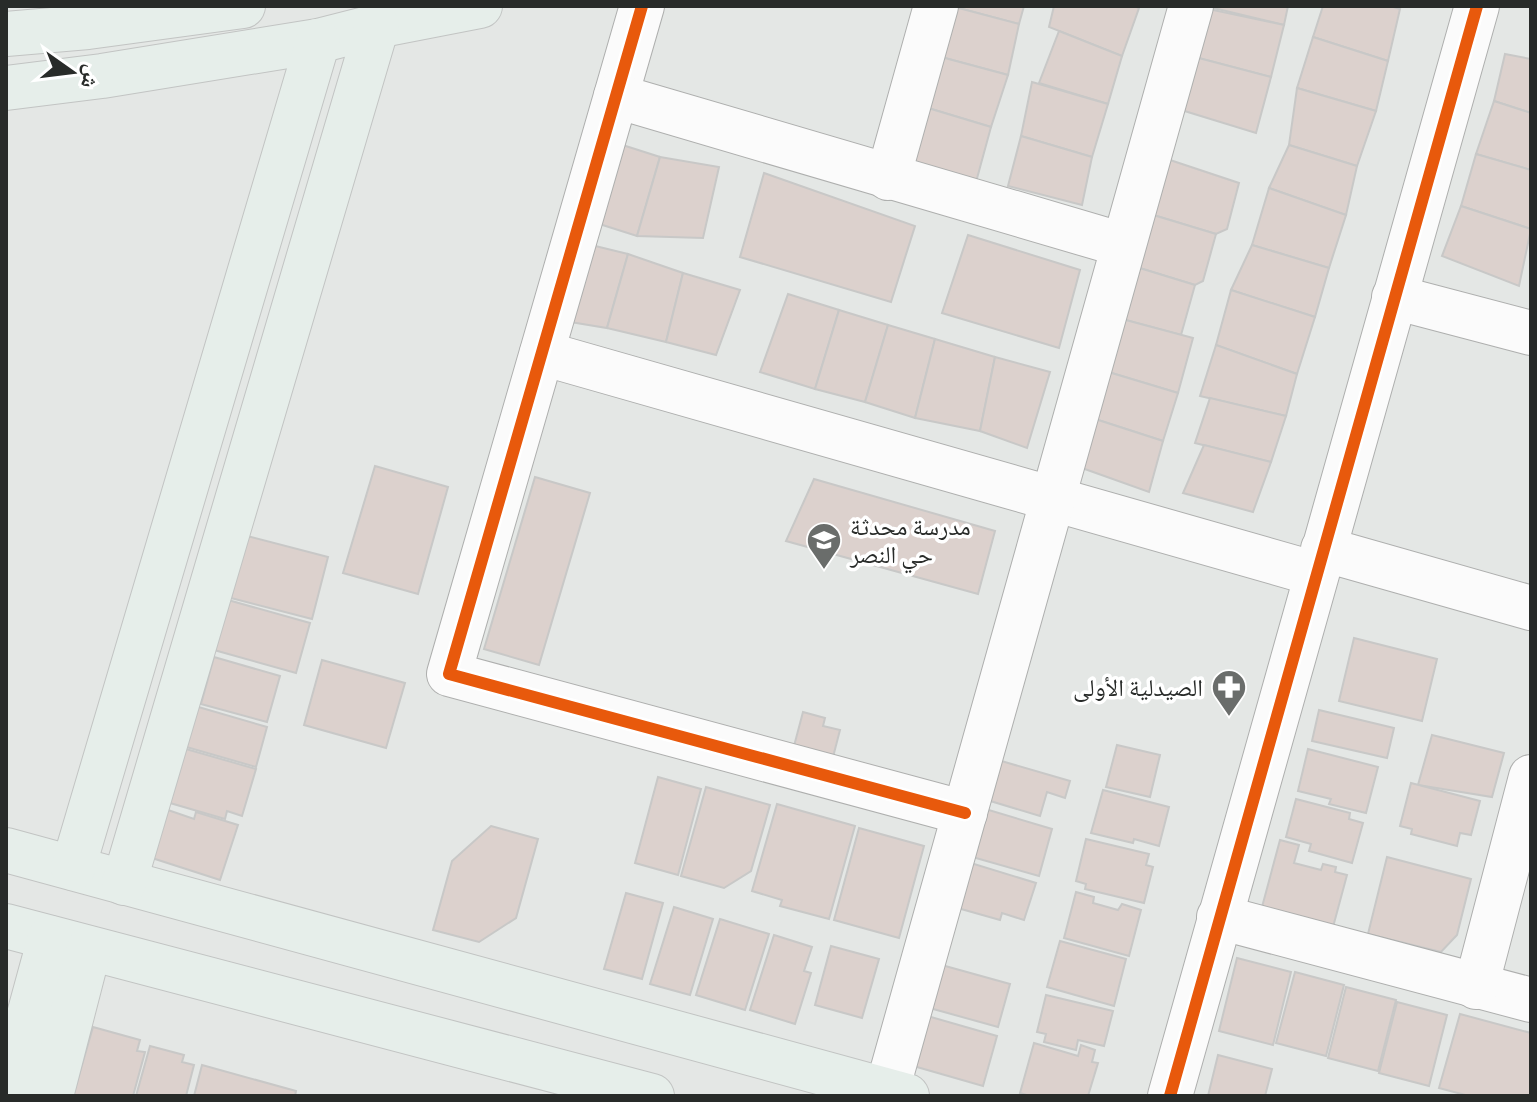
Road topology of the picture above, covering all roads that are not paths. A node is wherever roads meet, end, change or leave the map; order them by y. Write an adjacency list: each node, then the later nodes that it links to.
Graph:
1 (243, 6): 8 (main road)
2 (480, 6): 7 (main road)
3 (642, 6): 13 (street)
4 (936, 6): 14 (street)
5 (1191, 6): 15 (street)
6 (1477, 6): 16 (street)
7 (377, 26): 10 (main road); 26 (main road)
8 (88, 27): 9 (main road); 11 (main road)
9 (6, 34)
10 (318, 41): 11 (main road); 25 (main road)
11 (102, 76): 12 (main road)
12 (6, 88)
13 (616, 96): 14 (street); 18 (street)
14 (888, 178): 15 (street)
15 (1123, 245): 19 (street)
16 (1394, 297): 17 (street); 20 (street)
17 (1531, 333)
18 (542, 353): 19 (street); 23 (street)
19 (1053, 499): 20 (street); 23 (street)
20 (1320, 562): 21 (street); 27 (street)
21 (1531, 608)
22 (1531, 777): 30 (street)
23 (965, 813): 32 (street)
24 (6, 850): 25 (main road)
25 (73, 868): 26 (main road)
26 (124, 883): 32 (main road)
27 (1219, 917): 30 (street); 36 (street)
28 (6, 926): 29 (main road)
29 (69, 944): 33 (main road); 34 (main road); 35 (main road)
30 (1476, 987): 31 (street)
31 (1531, 1000)
32 (897, 1093)
33 (7, 1096)
34 (51, 1096)
35 (652, 1096)
36 (1170, 1096)

